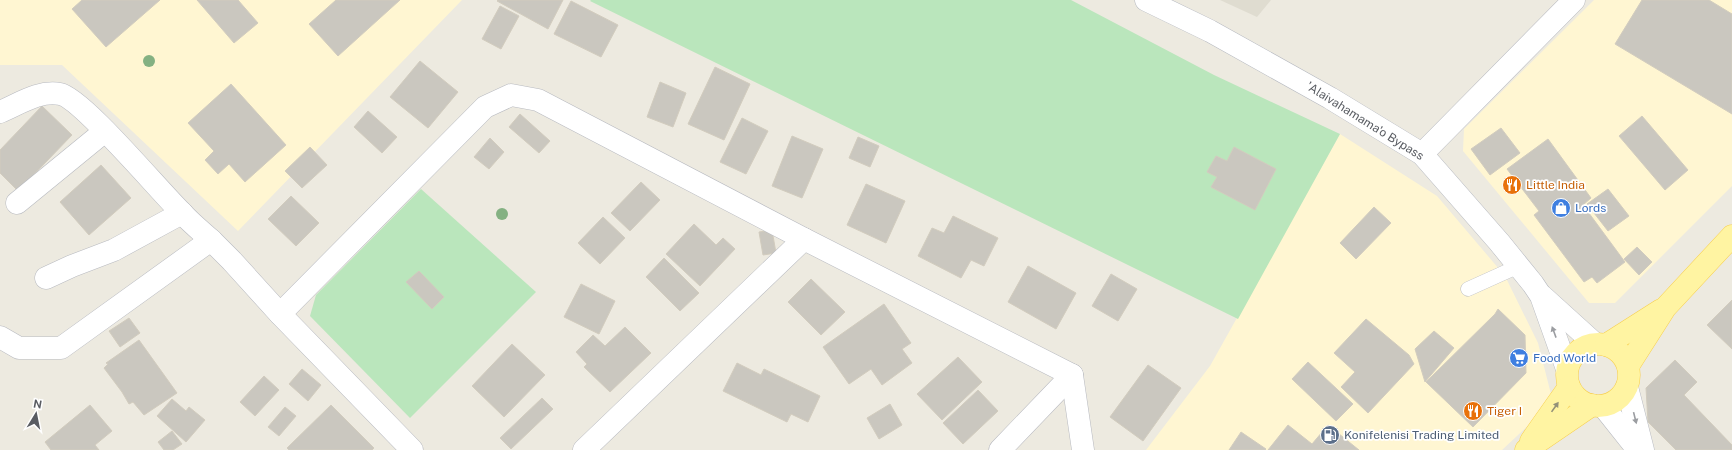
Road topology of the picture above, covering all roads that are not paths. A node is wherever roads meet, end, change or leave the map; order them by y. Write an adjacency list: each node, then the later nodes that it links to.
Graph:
1 (1146, 0): 5 (street, 'Alaivahamama'o Bypass)
2 (1574, 0): 5 (street)
3 (0, 112): 4 (street)
4 (105, 131): 6 (street); 7 (street)
5 (1422, 154): 11 (street, 'Alaivahamama'o Bypass)
6 (16, 203)
7 (182, 213): 10 (street); 12 (street)
8 (1732, 236): 15 (main road)
9 (804, 239): 16 (street); 19 (street); 24 (street)
10 (211, 240): 16 (street); 17 (street)
11 (1519, 266): 13 (lane); 14 (street, 'Alaivahamama'o Bypass)
12 (46, 278)
13 (1468, 289)
14 (1541, 296): 18 (street, 'Alaivahamama'o Bypass); 21 (street, 'Alaivahamama'o Bypass, one-way to 14)
15 (1665, 308): 18 (main road); 20 (main road)
16 (280, 314): 23 (street)
17 (0, 337)
18 (1600, 344): 20 (main road); 21 (main road)
19 (1072, 375): 25 (street); 26 (street)
20 (1627, 376): 22 (main road); 29 (street, one-way to 29)
21 (1568, 378): 22 (main road); 27 (main road, one-way to 21)
22 (1597, 406): 27 (main road); 28 (street)
23 (412, 450)
24 (584, 450)
25 (1000, 450)
26 (1083, 450)
27 (1525, 450)
28 (1638, 450)
29 (1643, 450)

